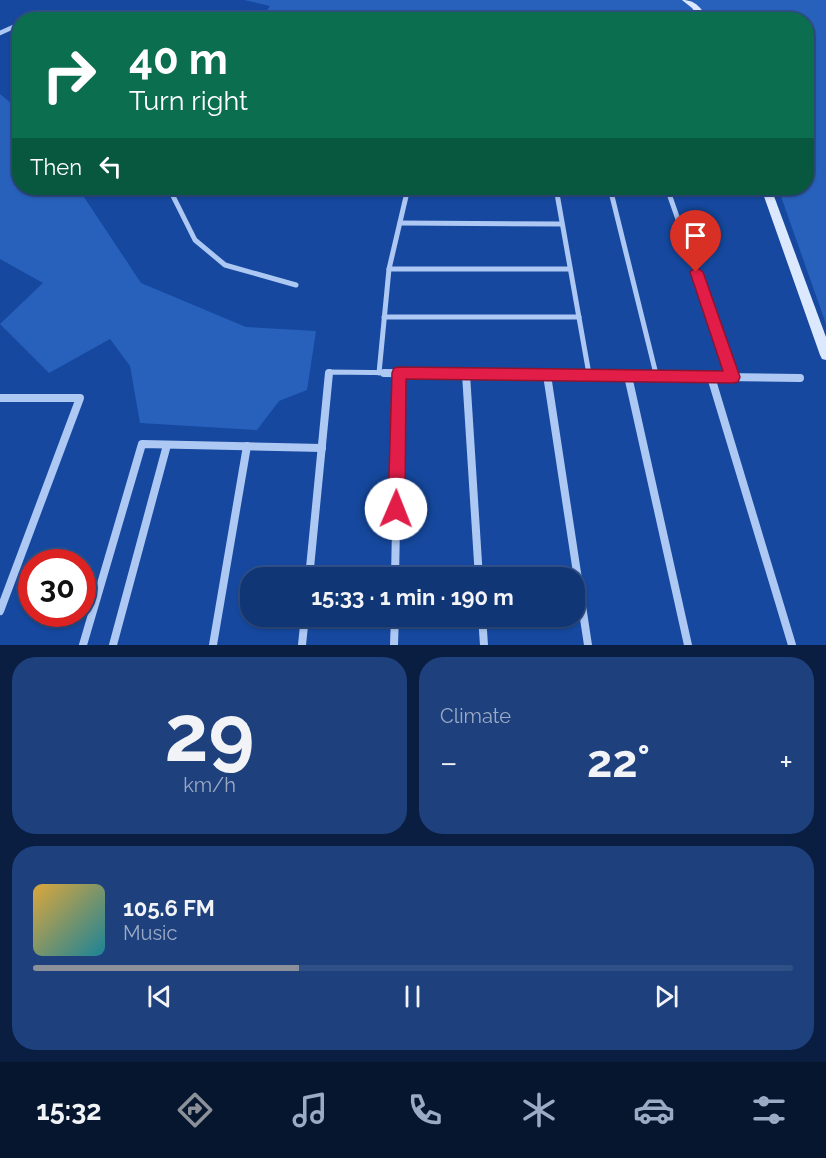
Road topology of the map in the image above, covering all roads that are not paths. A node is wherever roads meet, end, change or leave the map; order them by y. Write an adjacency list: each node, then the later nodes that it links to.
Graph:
1 (686, 0): 2 (street)
2 (699, 12)
3 (172, 195): 13 (street)
4 (406, 195): 9 (street)
5 (557, 195): 10 (street)
6 (612, 195): 23 (street)
7 (669, 195): 25 (street)
8 (768, 195): 16 (street)
9 (400, 223): 10 (street); 11 (street)
10 (562, 224): 12 (street)
11 (389, 269): 12 (street); 14 (street)
12 (570, 269): 15 (street)
13 (296, 285)
14 (384, 317): 15 (street); 17 (street)
15 (579, 317): 21 (street)
16 (826, 355)
17 (379, 373): 18 (street); 30 (street)
18 (399, 373): 19 (street); 32 (street)
19 (466, 374): 20 (street); 33 (street)
20 (548, 375): 21 (street); 44 (street)
21 (589, 375): 22 (street)
22 (628, 376): 23 (street); 45 (street)
23 (656, 376): 24 (street)
24 (711, 377): 25 (street); 46 (street)
25 (733, 377): 26 (street)
26 (800, 378)
27 (0, 398): 34 (street)
28 (167, 445): 29 (street); 38 (street); 39 (street)
29 (247, 446): 30 (street); 40 (street)
30 (322, 448): 31 (street)
31 (310, 567)
32 (395, 567)
33 (478, 567)
34 (0, 611)
35 (304, 627): 41 (street)
36 (395, 627): 42 (street)
37 (483, 627): 43 (street)
38 (83, 645)
39 (113, 645)
40 (213, 645)
41 (302, 645)
42 (394, 645)
43 (484, 645)
44 (588, 645)
45 (688, 645)
46 (792, 645)

